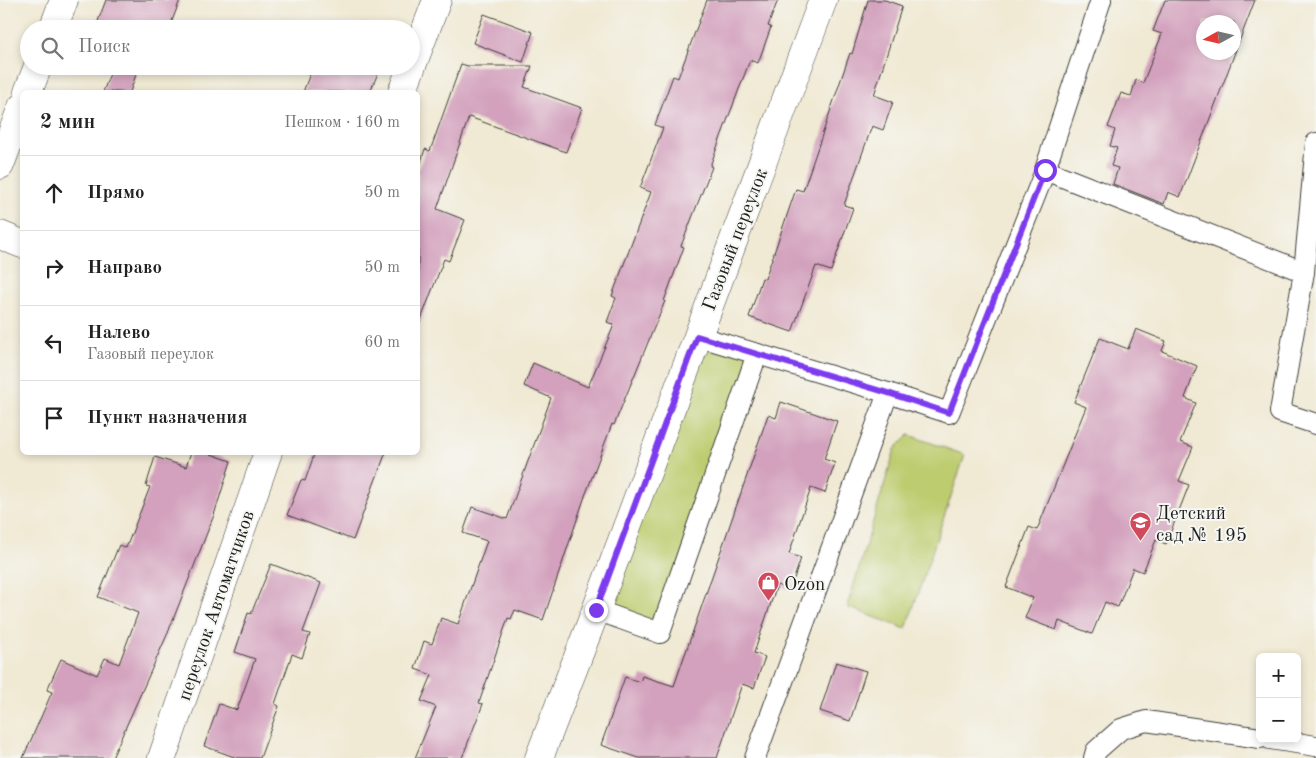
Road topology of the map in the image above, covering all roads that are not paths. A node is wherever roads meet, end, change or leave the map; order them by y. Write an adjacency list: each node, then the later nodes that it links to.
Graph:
1 (64, 0): 5 (street)
2 (438, 0): 6 (street)
3 (823, 0): 18 (street, Газовый переулок)
4 (1101, 0): 14 (lane)
5 (56, 20)
6 (420, 46)
7 (35, 75): 9 (street)
8 (409, 75): 10 (street)
9 (29, 90)
10 (403, 90)
11 (20, 112): 13 (street)
12 (1316, 143): 17 (lane)
13 (0, 165)
14 (1045, 170): 17 (lane); 20 (lane)
15 (0, 235): 16 (street)
16 (20, 243)
17 (1304, 272): 21 (lane)
18 (697, 336): 19 (lane); 23 (street, Газовый переулок)
19 (757, 354): 20 (lane); 23 (lane)
20 (888, 393): 29 (lane)
21 (1316, 424)
22 (267, 455): 27 (street, переулок Автоматчиков)
23 (596, 610): 28 (street, Газовый переулок)
24 (1256, 737): 30 (lane)
25 (1296, 743): 26 (lane)
26 (1316, 746)
27 (162, 758)
28 (539, 758)
29 (756, 758)
30 (1094, 758)

